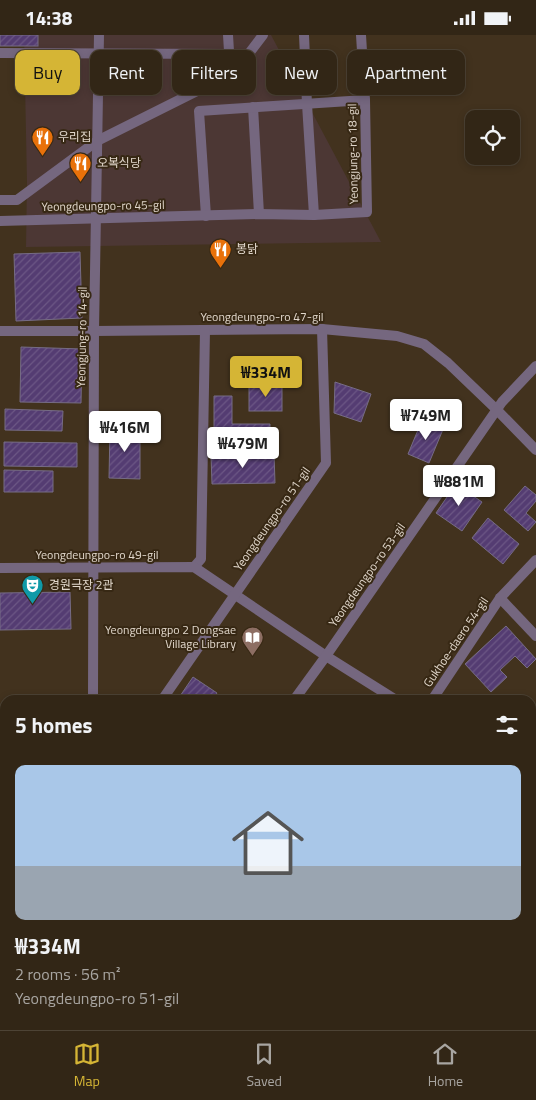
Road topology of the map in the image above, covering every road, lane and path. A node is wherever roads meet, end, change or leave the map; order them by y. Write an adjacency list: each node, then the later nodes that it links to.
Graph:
1 (99, 35): 6 (street, Yeongjung-ro 14-gil)
2 (228, 35): 7 (street)
3 (263, 35): 8 (street)
4 (304, 35): 14 (street)
5 (361, 35): 13 (street, Yeongjung-ro 18-gil)
6 (99, 50)
7 (229, 50)
8 (251, 50)
9 (0, 53): 10 (street)
10 (90, 54)
11 (98, 95): 16 (street, Yeongjung-ro 14-gil)
12 (189, 95): 16 (street)
13 (365, 100): 14 (street); 18 (street, Yeongjung-ro 18-gil)
14 (307, 104): 15 (street); 20 (street)
15 (253, 107): 19 (street); 21 (street)
16 (97, 141): 17 (street); 22 (street, Yeongjung-ro 14-gil)
17 (0, 200)
18 (367, 212): 20 (street, Yeongdeungpo-ro 45-gil)
19 (259, 214): 20 (street, Yeongdeungpo-ro 45-gil); 21 (street, Yeongdeungpo-ro 45-gil)
20 (314, 215)
21 (206, 216): 22 (street, Yeongdeungpo-ro 45-gil)
22 (96, 219): 23 (street, Yeongdeungpo-ro 45-gil); 27 (street, Yeongjung-ro 14-gil)
23 (0, 221)
24 (322, 329): 25 (street, Yeongdeungpo-ro 47-gil); 29 (street, Yeongdeungpo-ro 47-gil); 35 (street, Yeongdeungpo-ro 51-gil)
25 (205, 330): 27 (street, Yeongdeungpo-ro 47-gil); 33 (street)
26 (0, 331): 27 (street, Yeongdeungpo-ro 47-gil)
27 (94, 331): 32 (street, Yeongjung-ro 14-gil)
28 (536, 366): 29 (street, Yeongdeungpo-ro 53-gil)
29 (497, 410): 30 (street); 38 (street, Yeongdeungpo-ro 53-gil)
30 (536, 450)
31 (536, 560): 36 (street, Gukhoe-daero 54-gil)
32 (93, 567): 33 (street, Yeongdeungpo-ro 49-gil); 34 (street, Yeongdeungpo-ro 49-gil); 39 (street, Yeongjung-ro 14-gil)
33 (194, 567): 35 (street)
34 (0, 568)
35 (235, 595): 38 (street); 40 (street, Yeongdeungpo-ro 51-gil)
36 (500, 598): 37 (street, Gukhoe-daero 54-gil); 43 (street, Gukhoe-daero 54-gil)
37 (536, 636)
38 (326, 656): 41 (street, Yeongdeungpo-ro 53-gil); 42 (street)
39 (93, 695)
40 (165, 695)
41 (298, 695)
42 (388, 695)
43 (435, 695)

